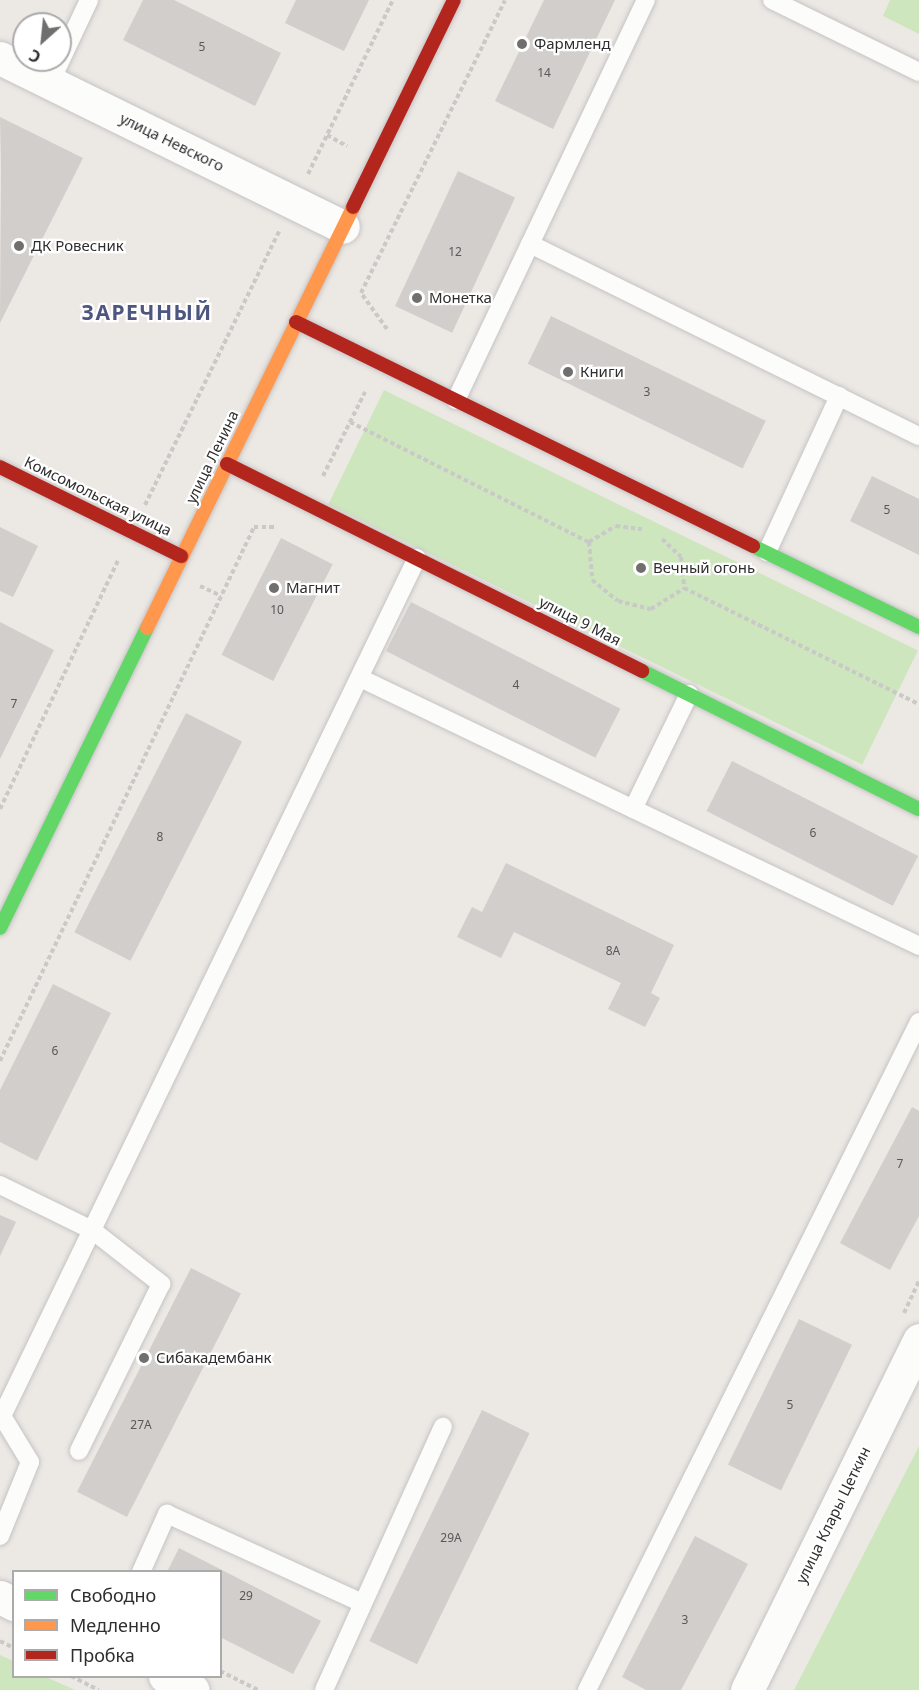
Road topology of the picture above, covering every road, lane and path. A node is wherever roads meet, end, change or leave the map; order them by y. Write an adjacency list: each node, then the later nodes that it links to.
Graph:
1 (89, 0): 9 (lane)
2 (393, 0): 10 (path)
3 (454, 0): 11 (street, улица Ленина)
4 (505, 0): 14 (path)
5 (646, 0): 12 (lane)
6 (772, 0): 8 (lane)
7 (0, 58): 9 (street, улица Невского)
8 (919, 72)
9 (50, 82): 10 (street, улица Невского)
10 (294, 202): 11 (street, улица Невского); 22 (path)
11 (343, 227): 13 (street, улица Ленина)
12 (530, 244): 15 (lane); 16 (lane)
13 (296, 322): 14 (street); 19 (street, улица Ленина)
14 (380, 361): 16 (street); 17 (path)
15 (839, 396): 18 (lane); 26 (lane)
16 (456, 400): 26 (street)
17 (350, 422): 21 (path); 25 (path)
18 (919, 435)
19 (227, 464): 21 (street, улица 9 Мая); 27 (street, улица Ленина)
20 (0, 466): 22 (street, Комсомольская улица)
21 (310, 503): 28 (street, улица 9 Мая); 40 (path)
22 (132, 531): 27 (street, Комсомольская улица); 34 (path)
23 (653, 531): 25 (path)
24 (660, 537): 29 (path)
25 (589, 542): 29 (path)
26 (767, 552): 30 (street)
27 (181, 556): 37 (street, улица Ленина)
28 (417, 558): 31 (lane); 32 (street, улица 9 Мая)
29 (684, 588): 33 (path)
30 (919, 627)
31 (360, 678): 35 (lane); 42 (lane)
32 (689, 694): 35 (lane); 36 (street, улица 9 Мая)
33 (919, 705)
34 (0, 809)
35 (633, 809): 38 (lane)
36 (919, 809)
37 (0, 928)
38 (919, 946)
39 (919, 1022): 56 (lane)
40 (0, 1061)
41 (0, 1185): 42 (lane)
42 (92, 1230): 45 (lane); 46 (lane)
43 (919, 1340): 57 (street, улица Клары Цеткин)
44 (443, 1427): 48 (lane)
45 (79, 1451)
46 (0, 1536)
47 (142, 1570): 48 (lane)
48 (362, 1603): 55 (lane)
49 (222, 1672): 54 (path)
50 (73, 1678): 52 (path)
51 (167, 1678): 53 (street)
52 (99, 1690)
53 (193, 1690)
54 (258, 1690)
55 (324, 1690)
56 (587, 1690)
57 (747, 1690)

